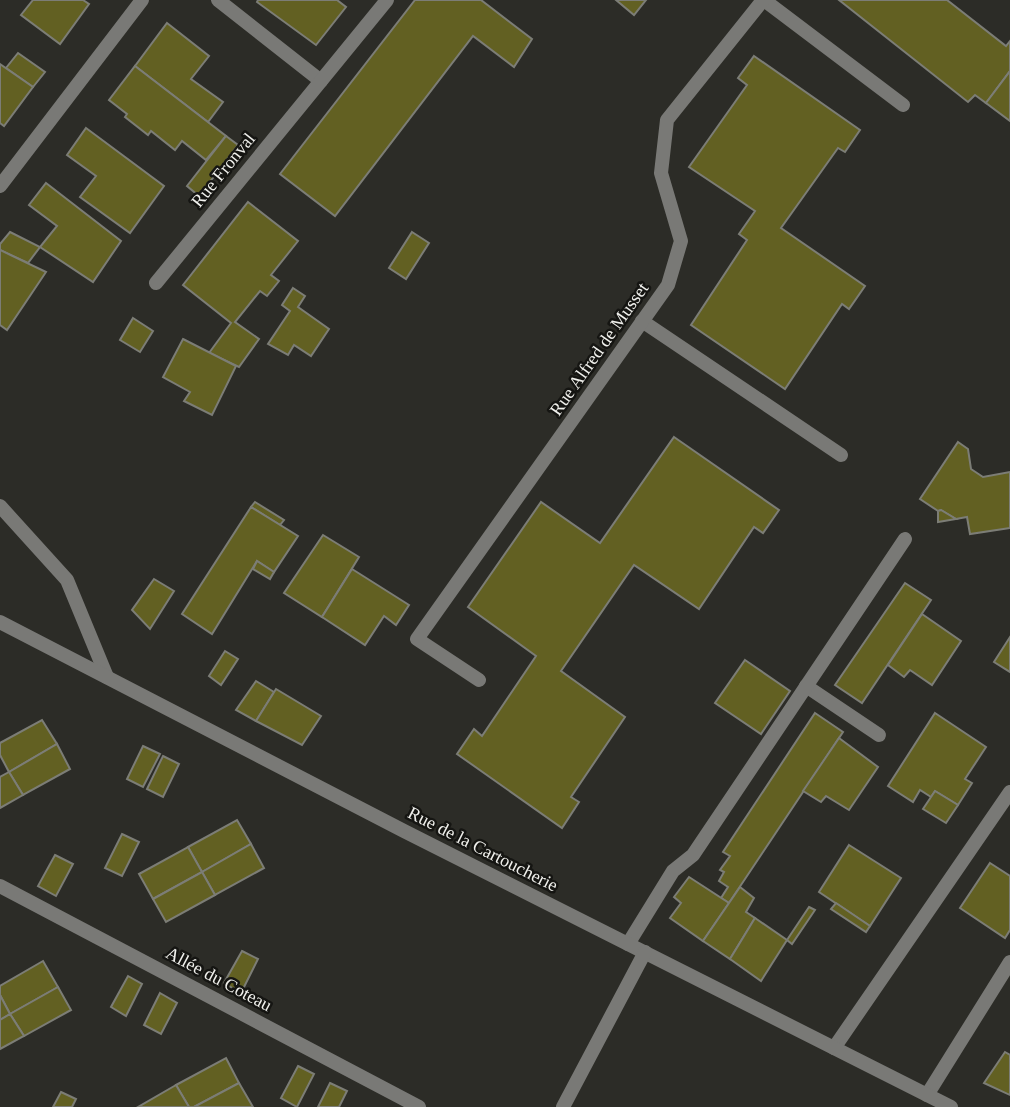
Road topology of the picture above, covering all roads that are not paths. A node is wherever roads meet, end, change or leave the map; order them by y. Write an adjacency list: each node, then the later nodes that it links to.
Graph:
1 (142, 0): 7 (street)
2 (218, 0): 5 (street)
3 (387, 0): 5 (street, Rue Fronval)
4 (764, 0): 6 (street); 9 (street, Rue Alfred de Musset)
5 (321, 80): 8 (street, Rue Fronval)
6 (904, 106)
7 (0, 186)
8 (156, 283)
9 (642, 321): 10 (street); 15 (street, Rue Alfred de Musset)
10 (841, 455)
11 (0, 506): 14 (street)
12 (905, 539): 16 (street)
13 (0, 622): 14 (street, Rue de la Cartoucherie)
14 (107, 677): 20 (street, Rue de la Cartoucherie)
15 (479, 680)
16 (806, 687): 17 (street); 20 (street)
17 (879, 735)
18 (1010, 792): 23 (street)
19 (0, 886): 25 (street, Allée du Coteau)
20 (628, 944): 21 (street, Rue de la Cartoucherie)
21 (645, 952): 23 (street, Rue de la Cartoucherie); 26 (street)
22 (1010, 962): 24 (street)
23 (834, 1048): 24 (street, Rue de la Cartoucherie)
24 (927, 1095): 27 (street, Rue de la Cartoucherie)
25 (419, 1107)
26 (563, 1107)
27 (951, 1107)

